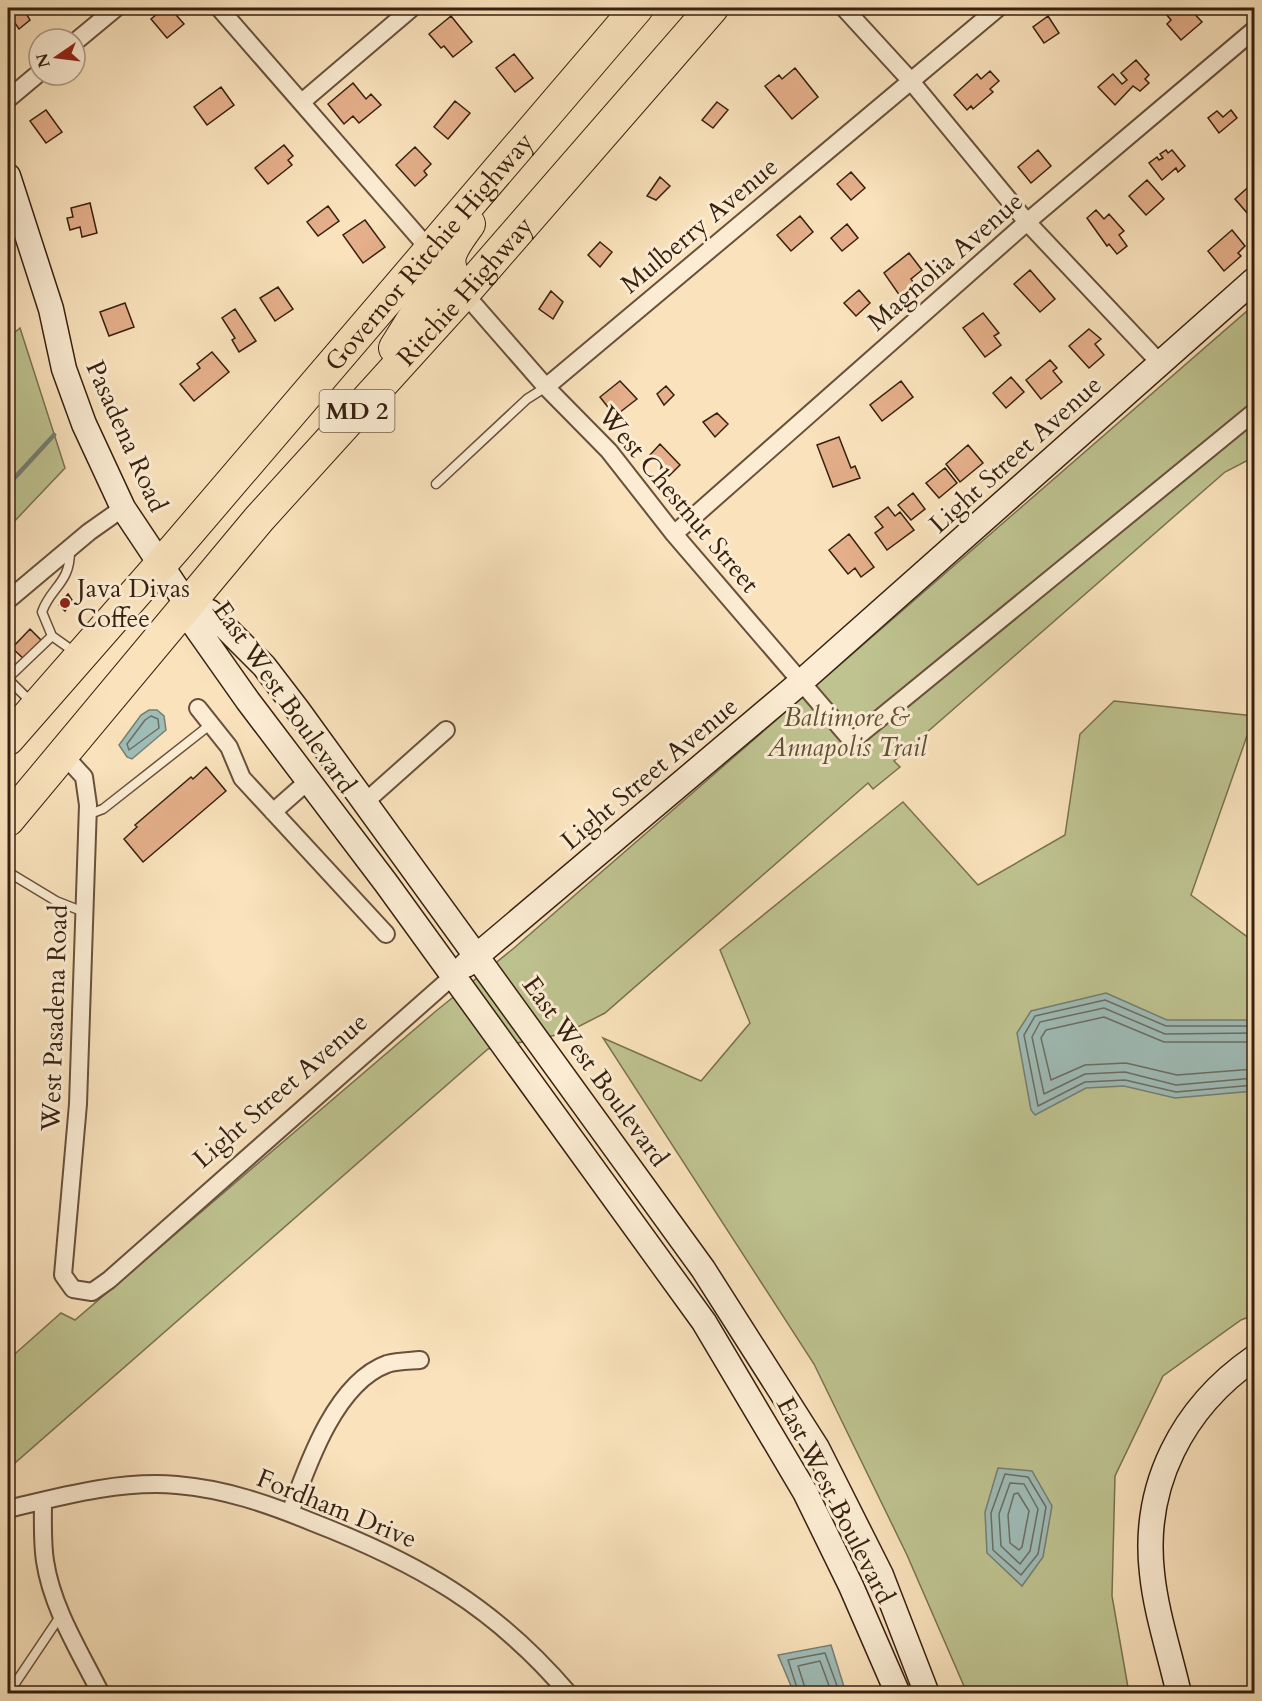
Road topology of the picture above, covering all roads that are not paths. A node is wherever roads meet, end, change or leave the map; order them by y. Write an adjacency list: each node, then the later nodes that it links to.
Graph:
1 (116, 8): 9 (street)
2 (219, 8): 13 (street)
3 (412, 8): 13 (street)
4 (637, 8): 14 (highway, Governor Ritchie Highway / MD 2)
5 (712, 8): 19 (highway, Ritchie Highway / MD 2)
6 (844, 8): 10 (street)
7 (998, 8): 10 (street, Mulberry Avenue)
8 (1254, 30): 16 (street, Magnolia Avenue)
9 (87, 32)
10 (910, 80): 16 (street); 21 (street, Mulberry Avenue)
11 (27, 83): 12 (street)
12 (8, 99)
13 (303, 101): 17 (street)
14 (542, 117): 17 (highway, Governor Ritchie Highway / MD 2); 19 (highway)
15 (8, 176): 25 (main road, Pasadena Road)
16 (1027, 222): 20 (street); 26 (street, Magnolia Avenue)
17 (429, 249): 23 (highway); 28 (highway, Governor Ritchie Highway / MD 2)
18 (1254, 280): 20 (main road, Light Street Avenue)
19 (464, 293): 21 (street, West Chestnut Street); 23 (highway, Ritchie Highway / MD 2)
20 (1160, 363): 34 (main road, Light Street Avenue)
21 (546, 387): 24 (lane, Mulberry Avenue); 26 (street, West Chestnut Street)
22 (1253, 413): 34 (street, West Chestnut Street)
23 (349, 420): 30 (highway, Ritchie Highway / MD 2)
24 (436, 484)
25 (123, 508): 27 (street); 28 (main road, Pasadena Road)
26 (674, 534): 34 (street, West Chestnut Street)
27 (70, 547): 29 (street); 31 (lane)
28 (159, 564): 30 (main road, Pasadena Road); 32 (highway, Governor Ritchie Highway / MD 2)
29 (8, 600)
30 (187, 604): 40 (highway, Ritchie Highway / MD 2); 41 (main road, East West Boulevard); 42 (main road, East West Boulevard)
31 (52, 636): 32 (lane); 33 (lane)
32 (79, 655): 35 (highway, Governor Ritchie Highway / MD 2)
33 (8, 678): 35 (lane)
34 (801, 682): 49 (main road, Light Street Avenue)
35 (36, 706): 39 (highway, Governor Ritchie Highway / MD 2)
36 (198, 708): 37 (street)
37 (211, 724): 43 (street); 44 (lane)
38 (446, 730): 42 (street)
39 (9, 735)
40 (63, 754): 44 (street, West Pasadena Road); 45 (highway, Ritchie Highway / MD 2)
41 (307, 782): 43 (street); 50 (main road, East West Boulevard)
42 (364, 802): 49 (main road, East West Boulevard)
43 (273, 812): 48 (street)
44 (87, 815): 47 (street, West Pasadena Road)
45 (8, 820)
46 (8, 872): 47 (lane)
47 (84, 912): 51 (street, West Pasadena Road)
48 (386, 934)
49 (478, 955): 50 (main road, Light Street Avenue); 62 (main road, East West Boulevard)
50 (452, 977): 51 (street, Light Street Avenue); 61 (main road, East West Boulevard)
51 (73, 1289)
52 (1254, 1358): 63 (main road)
53 (420, 1360): 56 (street)
54 (42, 1501): 55 (street, Fordham Drive); 56 (street, Fordham Drive); 57 (street)
55 (8, 1509)
56 (290, 1513): 60 (street, Fordham Drive)
57 (61, 1615): 58 (lane); 59 (street)
58 (8, 1694)
59 (101, 1694)
60 (569, 1694)
61 (898, 1694)
62 (927, 1694)
63 (1179, 1694)

